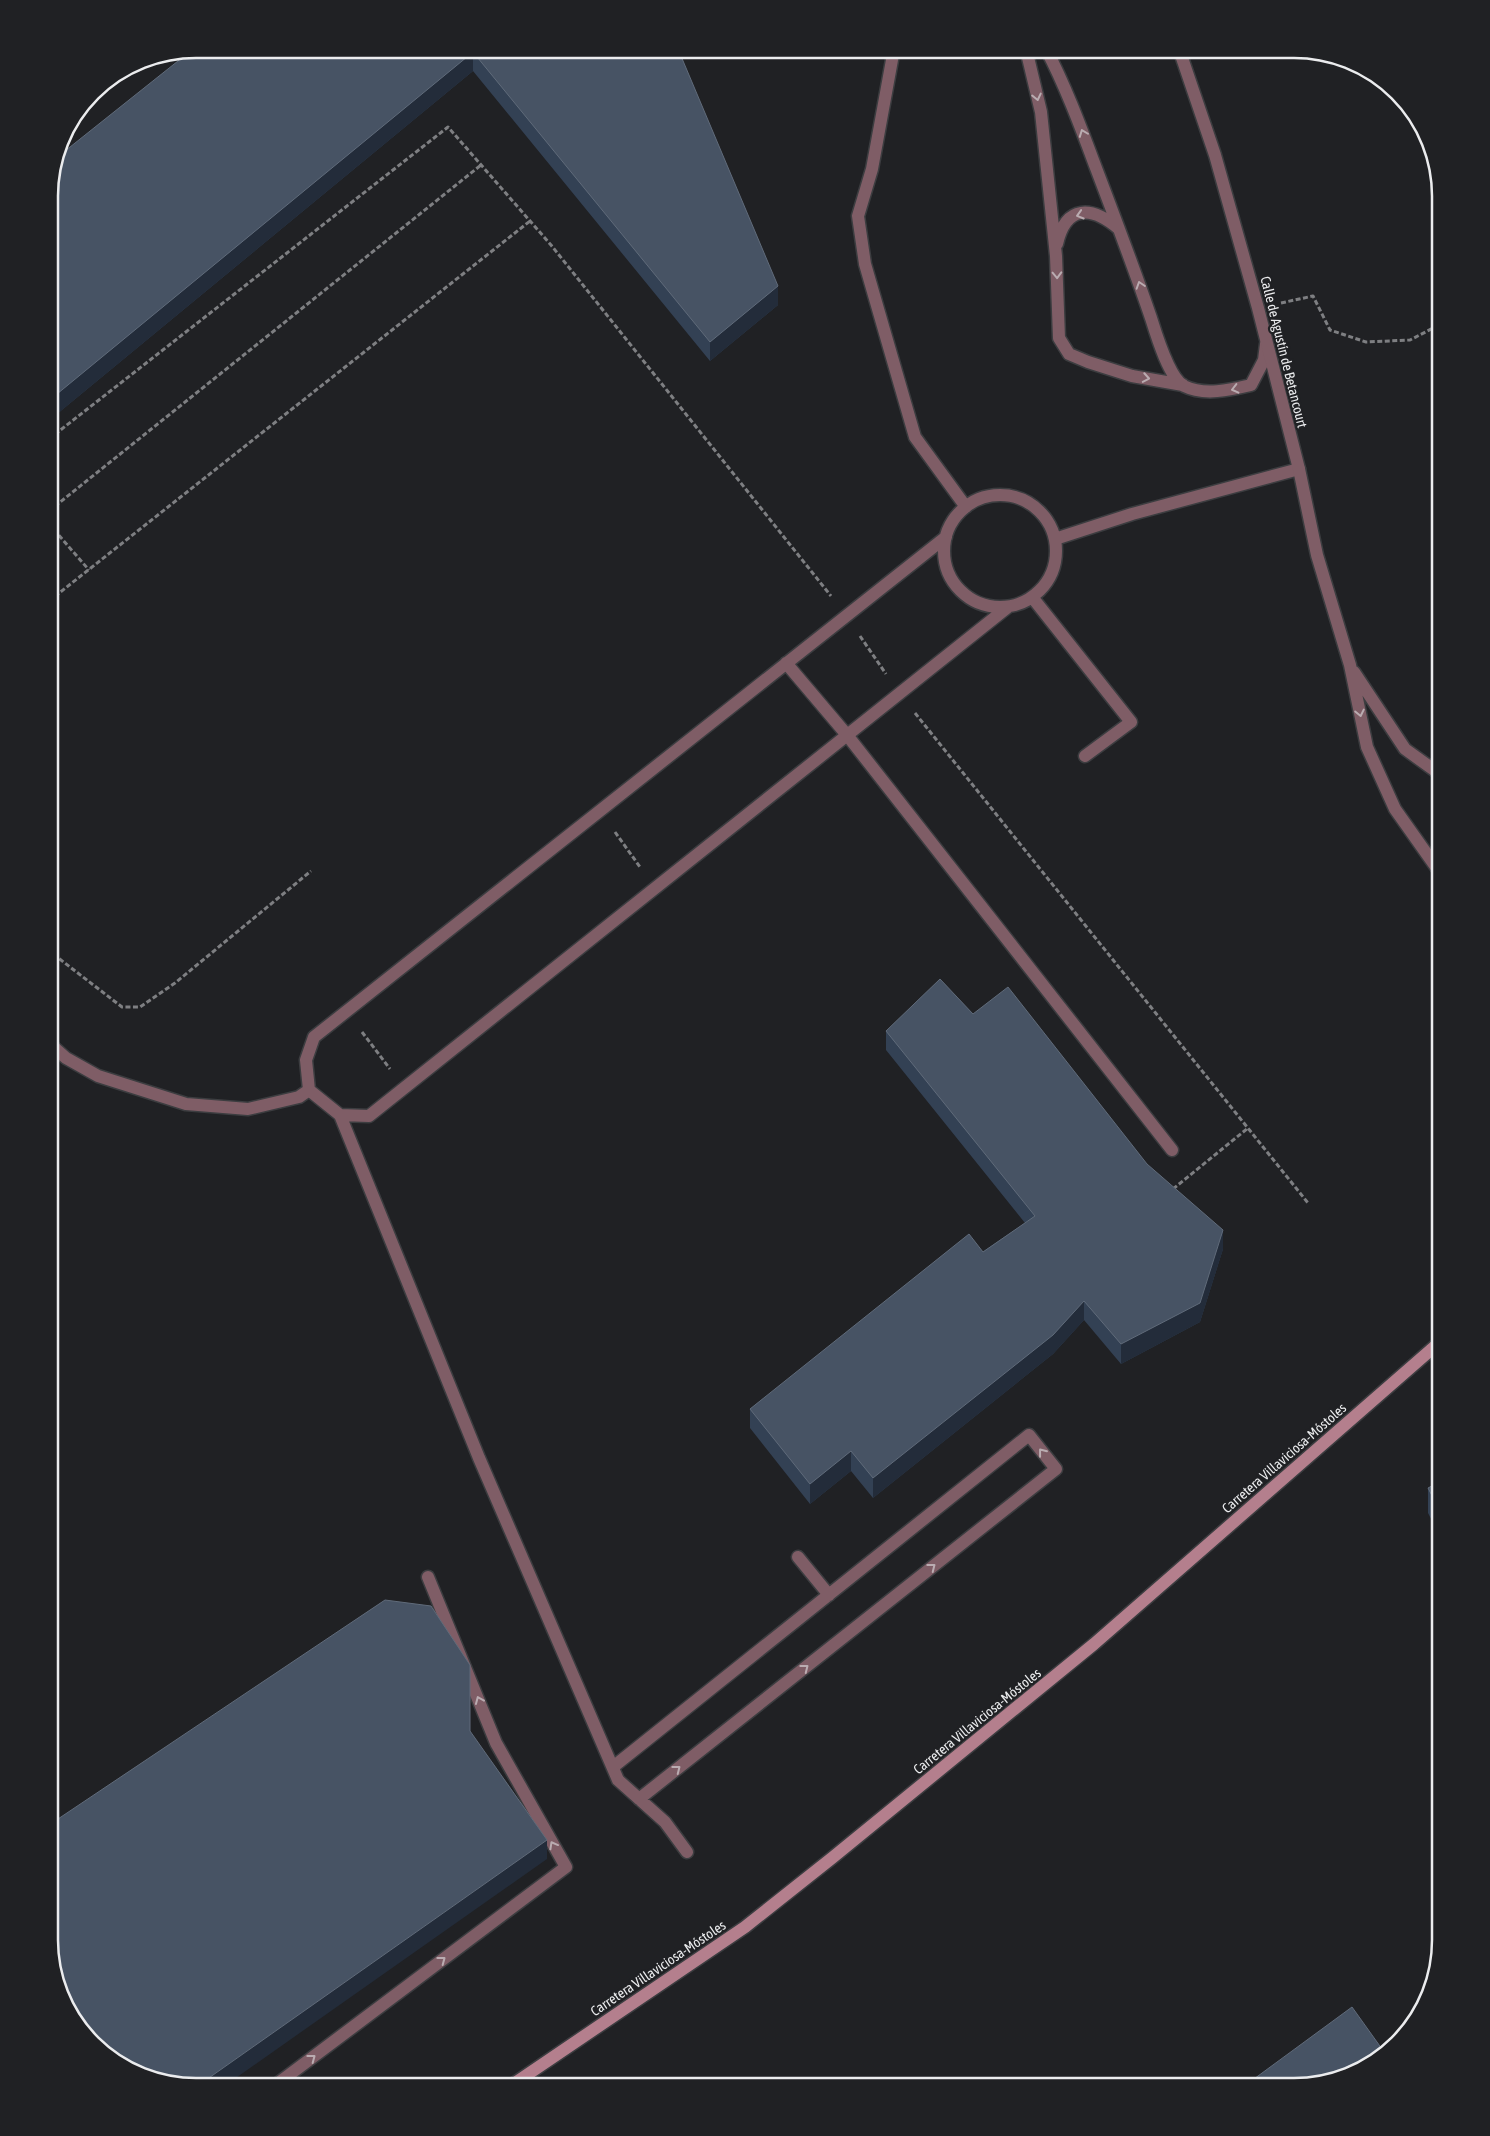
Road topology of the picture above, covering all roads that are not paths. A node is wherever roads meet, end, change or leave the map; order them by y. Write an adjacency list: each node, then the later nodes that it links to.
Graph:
1 (892, 58): 10 (street)
2 (1028, 58): 6 (street, one-way to 6)
3 (1050, 58): 5 (street, one-way to 3)
4 (1182, 58): 7 (street, Calle de Agustín de Betancourt)
5 (1120, 231): 6 (street, one-way to 6); 8 (street, one-way to 5)
6 (1055, 250): 8 (street, one-way to 8)
7 (1266, 339): 8 (street, one-way to 8); 9 (street, Calle de Agustín de Betancourt)
8 (1183, 385)
9 (1299, 469): 12 (street); 16 (street, Calle de Agustín de Betancourt)
10 (966, 507): 11 (street); 12 (street)
11 (946, 537): 14 (street); 15 (street)
12 (1055, 539): 13 (street)
13 (1032, 596): 14 (street); 18 (street)
14 (1008, 607): 17 (street)
15 (786, 663): 17 (street); 22 (street)
16 (1350, 665): 19 (street, Calle de Agustín de Betancourt); 20 (street, Calle de Agustín de Betancourt, one-way to 20)
17 (847, 735): 23 (street); 24 (street)
18 (1085, 756)
19 (1432, 768)
20 (1432, 861)
21 (58, 1051): 22 (street)
22 (309, 1090): 23 (street)
23 (340, 1115): 29 (street)
24 (1172, 1150)
25 (1432, 1348): 33 (main road, Carretera Villaviciosa-Móstoles)
26 (798, 1557): 28 (street)
27 (428, 1577): 32 (street, one-way to 27)
28 (829, 1594): 29 (street); 30 (street, one-way to 28)
29 (613, 1766): 30 (street)
30 (639, 1799): 31 (street)
31 (688, 1852)
32 (285, 2078)
33 (522, 2078)

